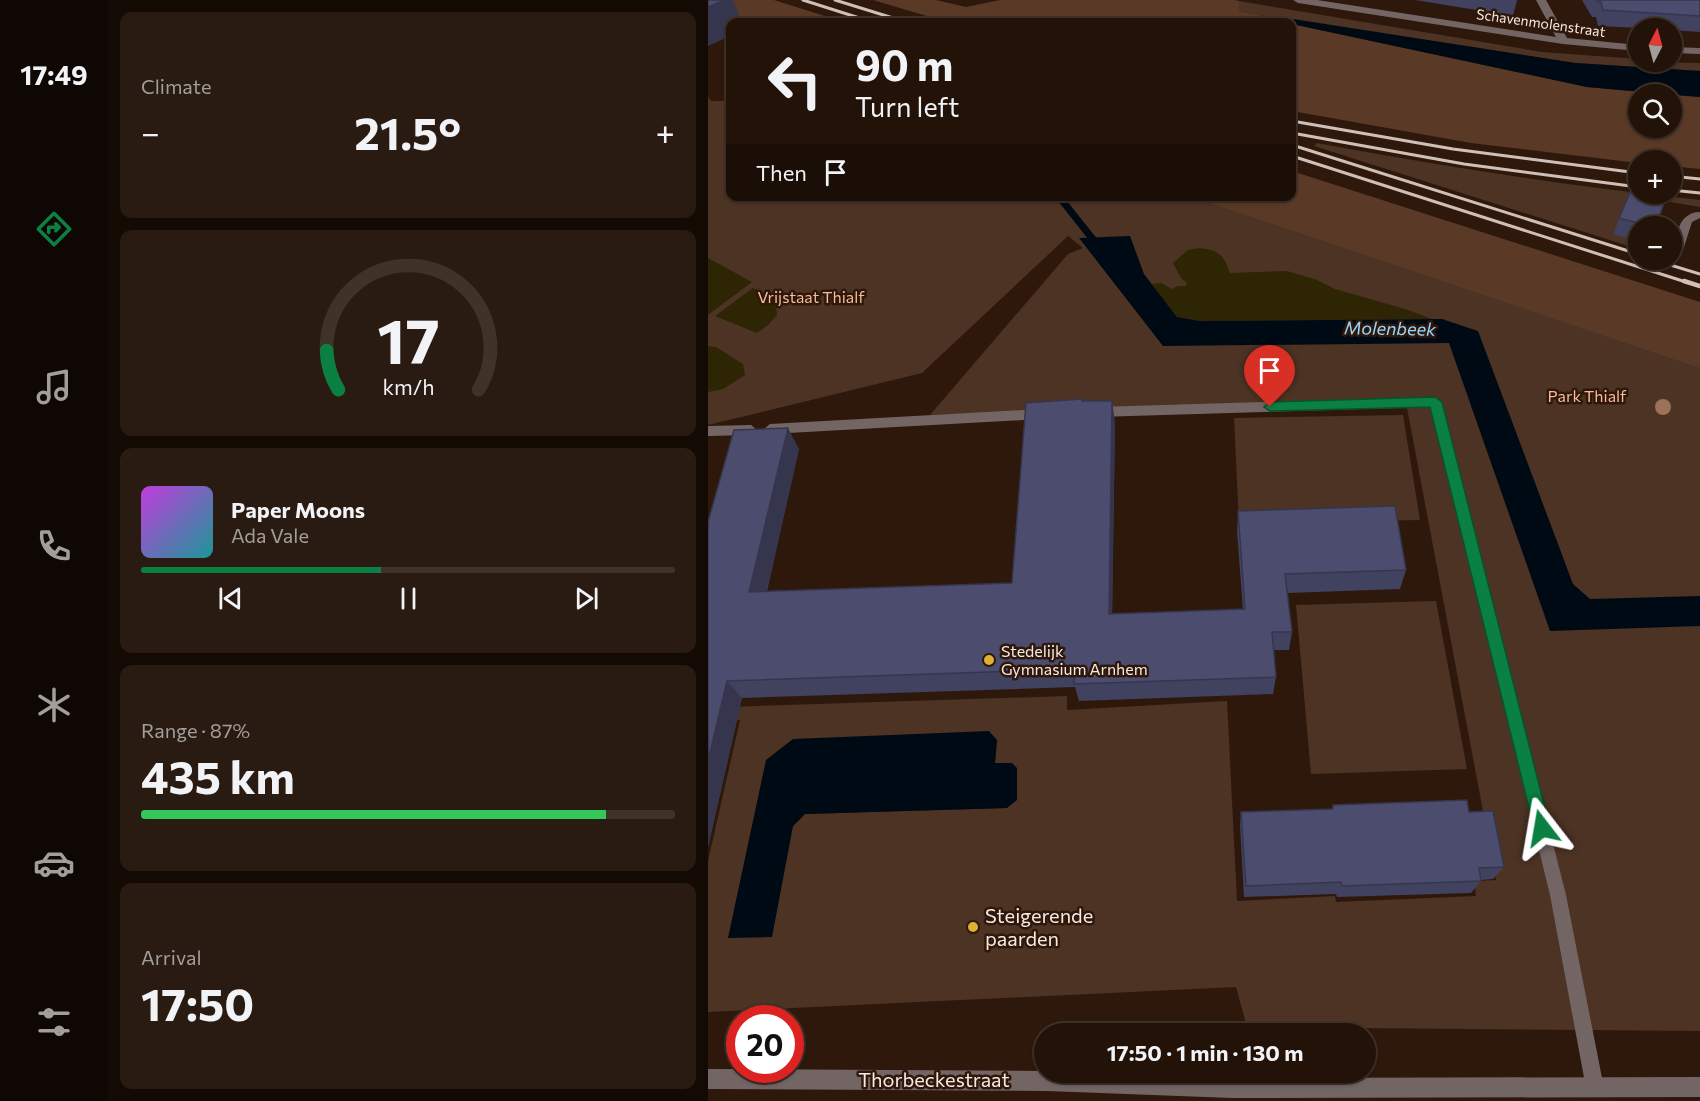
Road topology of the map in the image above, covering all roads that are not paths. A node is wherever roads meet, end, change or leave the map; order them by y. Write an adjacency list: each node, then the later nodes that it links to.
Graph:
1 (1298, 0): 3 (street, Schavenmolenstraat)
2 (1541, 0): 4 (street)
3 (1324, 2): 4 (street, Schavenmolenstraat)
4 (1563, 41): 5 (street, Schavenmolenstraat)
5 (1628, 47)
6 (1682, 50): 7 (street)
7 (1700, 51)
8 (1700, 215): 9 (lane)
9 (1682, 236)
10 (1086, 413): 15 (lane)
11 (1053, 414): 12 (lane)
12 (708, 431)
13 (708, 1078): 16 (street, Thorbeckestraat)
14 (1700, 1087): 15 (street, Thorbeckestraat)
15 (1595, 1088): 16 (street, Thorbeckestraat)
16 (1180, 1094)

